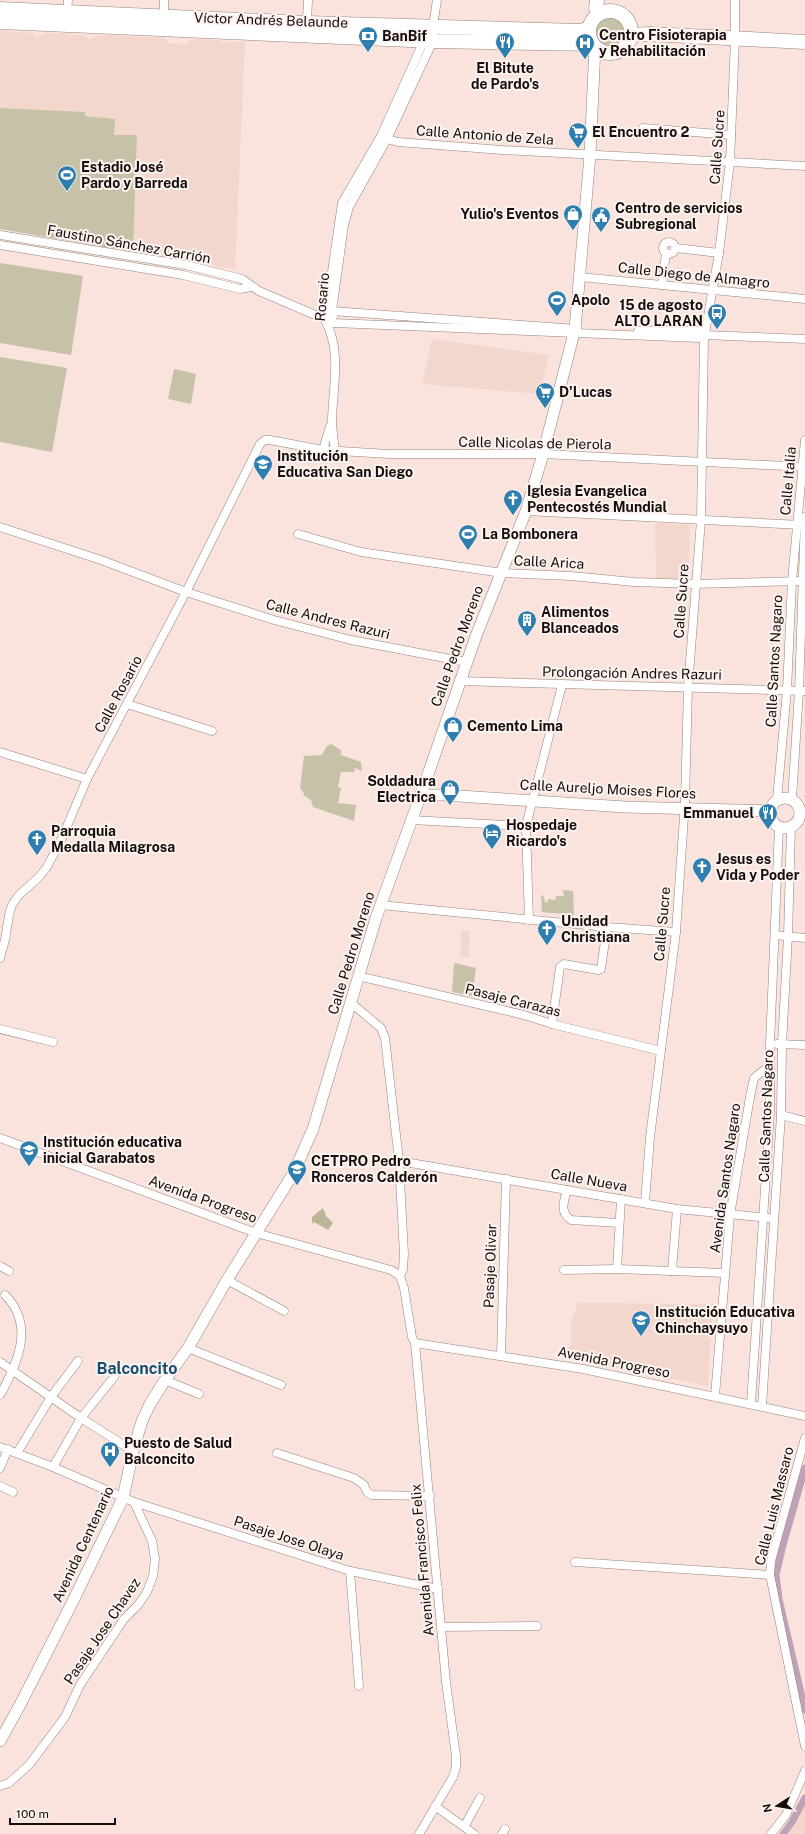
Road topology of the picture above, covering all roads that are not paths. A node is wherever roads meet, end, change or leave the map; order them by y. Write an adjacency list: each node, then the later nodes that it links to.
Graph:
1 (164, 0): 8 (street)
2 (308, 0): 10 (street)
3 (437, 0): 11 (street, Rosario)
4 (735, 0): 15 (street, Calle Sucre)
5 (67, 6): 7 (highway, Víctor Andrés Belaunde); 8 (highway, Víctor Andrés Belaunde)
6 (598, 7): 12 (highway); 14 (highway)
7 (0, 9)
8 (164, 16): 10 (highway, Víctor Andrés Belaunde); 13 (street)
9 (0, 22): 13 (highway)
10 (307, 23): 11 (highway, Víctor Andrés Belaunde)
11 (433, 26): 12 (highway, Víctor Andrés Belaunde); 16 (street, Rosario)
12 (589, 29): 18 (highway)
13 (164, 30): 16 (highway)
14 (630, 35): 15 (highway); 18 (highway)
15 (735, 39): 17 (highway); 20 (street, Calle Sucre)
16 (428, 41): 18 (highway); 21 (street, Rosario)
17 (805, 42)
18 (594, 45): 22 (main road, Calle Pedro Moreno)
19 (643, 128): 20 (street)
20 (731, 134): 23 (street, Calle Sucre)
21 (384, 138): 22 (street, Calle Antonio de Zela); 35 (street, Rosario)
22 (590, 155): 23 (street, Calle Antonio de Zela); 30 (main road, Calle Pedro Moreno)
23 (730, 162): 24 (street, Calle Antonio de Zela); 28 (street, Calle Sucre)
24 (805, 166)
25 (0, 235): 27 (street, Faustino Sánchez Carrión)
26 (0, 245): 29 (street, Faustino Sánchez Carrión)
27 (83, 248): 29 (street); 32 (street, Faustino Sánchez Carrión)
28 (719, 253): 31 (street); 33 (street, Calle Sucre)
29 (81, 258): 32 (street, Faustino Sánchez Carrión)
30 (580, 277): 31 (street, Calle Diego de Almagro); 39 (main road, Calle Pedro Moreno)
31 (662, 285): 33 (street, Calle Diego de Almagro)
32 (251, 287): 36 (street, Faustino Sánchez Carrión)
33 (712, 290): 34 (street, Calle Diego de Almagro); 41 (street, Calle Sucre)
34 (805, 299)
35 (329, 311): 36 (street); 37 (street, Rosario); 38 (street, Rosario); 39 (street)
36 (317, 314): 37 (street, Faustino Sánchez Carrión)
37 (325, 320): 38 (street); 40 (street, Rosario)
38 (334, 323): 39 (street); 40 (street, Rosario)
39 (574, 331): 41 (street); 48 (main road, Calle Pedro Moreno)
40 (332, 332): 43 (street)
41 (704, 335): 42 (street); 49 (street, Calle Sucre)
42 (805, 339)
43 (332, 421): 46 (street); 47 (street)
44 (265, 440): 46 (street, Calle Nicolas de Pierola); 60 (street, Calle Rosario)
45 (805, 440): 50 (street, Calle Italia)
46 (323, 450): 47 (street, Calle Nicolas de Pierola)
47 (335, 451): 48 (street, Calle Nicolas de Pierola)
48 (543, 454): 49 (street, Calle Nicolas de Pierola); 51 (main road, Calle Pedro Moreno)
49 (702, 461): 50 (street, Calle Nicolas de Pierola); 52 (street, Calle Sucre)
50 (804, 467): 53 (street, Calle Italia)
51 (526, 511): 52 (street); 56 (main road, Calle Pedro Moreno)
52 (701, 520): 53 (street); 59 (street, Calle Sucre)
53 (803, 523): 57 (street, Calle Santos Nagaro); 58 (street, Calle Santos Nagaro)
54 (0, 527): 60 (street, Calle Andres Razuri)
55 (298, 534): 56 (street, Calle Arica)
56 (502, 572): 59 (street, Calle Arica); 61 (main road, Calle Pedro Moreno)
57 (792, 581): 58 (street, Calle Arica); 59 (street, Calle Arica); 65 (street, Calle Santos Nagaro)
58 (802, 581): 66 (street, Calle Santos Nagaro)
59 (695, 584): 64 (street, Calle Sucre)
60 (186, 592): 61 (street, Calle Andres Razuri); 67 (street, Calle Rosario)
61 (466, 662): 62 (main road, Calle Pedro Moreno)
62 (459, 681): 63 (street, Prolongación Andres Razuri); 71 (main road, Calle Pedro Moreno)
63 (562, 685): 64 (street, Prolongación Andres Razuri); 76 (street)
64 (688, 686): 65 (street, Prolongación Andres Razuri); 77 (street, Calle Sucre)
65 (787, 690): 66 (street, Prolongación Andres Razuri); 75 (street, Calle Santos Nagaro)
66 (802, 691): 74 (street, Calle Santos Nagaro)
67 (127, 704): 68 (street); 70 (street, Calle Rosario)
68 (212, 731)
69 (0, 752): 70 (street)
70 (87, 779): 91 (street, Calle Rosario)
71 (425, 783): 72 (main road, Calle Pedro Moreno); 73 (main road)
72 (420, 795): 73 (main road, Calle Aureljo Moises Flores); 80 (main road, Calle Pedro Moreno)
73 (444, 795): 76 (main road, Calle Aureljo Moises Flores)
74 (792, 799): 75 (main road); 79 (main road)
75 (777, 800): 78 (main road)
76 (532, 801): 77 (main road, Calle Aureljo Moises Flores); 81 (street)
77 (684, 808): 78 (main road, Calle Aureljo Moises Flores); 87 (street, Calle Sucre)
78 (770, 812): 82 (main road)
79 (803, 813): 83 (main road)
80 (411, 820): 81 (street); 84 (main road, Calle Pedro Moreno)
81 (526, 826): 85 (street)
82 (779, 827): 83 (main road); 88 (street, Calle Santos Nagaro)
83 (791, 827): 89 (street, Calle Santos Nagaro)
84 (380, 905): 85 (street); 93 (main road, Calle Pedro Moreno)
85 (529, 920): 86 (street)
86 (607, 928): 87 (street); 95 (street)
87 (676, 932): 101 (street, Calle Sucre)
88 (775, 935): 89 (street); 98 (street, Calle Santos Nagaro)
89 (788, 936): 90 (street); 99 (street, Calle Santos Nagaro)
90 (805, 938)
91 (3, 940): 92 (street, Calle Rosario)
92 (0, 958)
93 (358, 976): 94 (main road, Calle Pedro Moreno); 95 (street, Pasaje Carazas)
94 (350, 1002): 106 (street); 116 (main road, Calle Pedro Moreno)
95 (552, 1024): 101 (street, Pasaje Carazas)
96 (0, 1028): 97 (street)
97 (54, 1042)
98 (770, 1044): 99 (street); 102 (street, Calle Santos Nagaro)
99 (782, 1044): 100 (street); 103 (street, Calle Santos Nagaro)
100 (805, 1045)
101 (660, 1051): 110 (street, Calle Sucre)
102 (770, 1069): 112 (street, Avenida Santos Nagaro); 113 (street, Calle Santos Nagaro)
103 (781, 1115): 104 (street); 114 (street, Calle Santos Nagaro)
104 (805, 1121)
105 (0, 1138): 116 (street, Avenida Progreso)
106 (399, 1161): 107 (street, Calle Nueva); 123 (street)
107 (506, 1179): 108 (street, Calle Nueva); 129 (street, Pasaje Olivar)
108 (568, 1190): 109 (street, Calle Nueva); 115 (street)
109 (621, 1199): 110 (street, Calle Nueva); 115 (street)
110 (645, 1203): 111 (street, Calle Nueva)
111 (676, 1209): 112 (street, Calle Nueva); 121 (street)
112 (730, 1215): 113 (street, Calle Nueva); 122 (street, Avenida Santos Nagaro)
113 (764, 1218): 114 (street, Calle Nueva); 140 (street, Calle Santos Nagaro)
114 (775, 1219): 141 (street, Calle Santos Nagaro)
115 (619, 1223): 119 (street)
116 (256, 1233): 123 (street, Avenida Progreso); 124 (main road, Avenida Centenario)
117 (0, 1266): 120 (street)
118 (564, 1270): 119 (street)
119 (617, 1270): 121 (street)
120 (10, 1271)
121 (672, 1271): 122 (street)
122 (725, 1273): 138 (street, Avenida Santos Nagaro)
123 (400, 1276): 127 (street, Avenida Francisco Felix)
124 (227, 1280): 126 (street); 128 (main road, Avenida Centenario)
125 (5, 1295): 132 (street)
126 (284, 1311)
127 (415, 1343): 129 (street, Avenida Progreso); 153 (street, Avenida Francisco Felix)
128 (188, 1348): 134 (main road, Avenida Centenario); 135 (street)
129 (501, 1355): 138 (street, Avenida Progreso)
130 (78, 1361): 139 (street)
131 (0, 1362): 132 (street)
132 (13, 1372): 137 (street); 139 (street)
133 (114, 1377): 143 (street)
134 (165, 1380): 136 (street); 146 (main road, Avenida Centenario)
135 (281, 1385)
136 (199, 1394)
137 (0, 1395)
138 (715, 1396): 140 (street, Avenida Progreso)
139 (51, 1397): 143 (street); 147 (street)
140 (751, 1404): 141 (street, Avenida Progreso)
141 (762, 1406): 142 (street, Avenida Progreso)
142 (805, 1416)
143 (81, 1418): 146 (street); 149 (street)
144 (805, 1438): 158 (street, Calle Luis Massaro)
145 (4, 1448): 147 (street); 150 (street)
146 (133, 1451): 154 (main road, Avenida Centenario)
147 (17, 1453): 149 (street)
148 (277, 1453): 153 (street)
149 (53, 1467): 154 (street)
150 (0, 1468)
151 (0, 1486): 152 (street)
152 (13, 1492)
153 (430, 1496): 159 (street, Avenida Francisco Felix)
154 (123, 1498): 155 (street); 163 (main road, Avenida Centenario)
155 (134, 1502): 157 (street, Pasaje Jose Olaya); 167 (street, Pasaje Jose Chavez)
156 (575, 1562): 158 (street)
157 (350, 1571): 159 (street, Pasaje Jose Olaya); 162 (street)
158 (770, 1575): 164 (street, Calle Luis Massaro)
159 (438, 1589): 161 (street, Avenida Francisco Felix)
160 (538, 1626): 161 (street)
161 (442, 1628): 169 (street, Avenida Francisco Felix)
162 (359, 1686)
163 (0, 1741)
164 (805, 1746)
165 (805, 1771): 166 (street)
166 (805, 1774): 173 (street)
167 (0, 1786)
168 (480, 1798): 170 (street)
169 (435, 1806): 170 (street); 171 (street, Avenida Francisco Felix)
170 (464, 1827): 172 (street)
171 (419, 1834)
172 (474, 1834)
173 (771, 1834)

